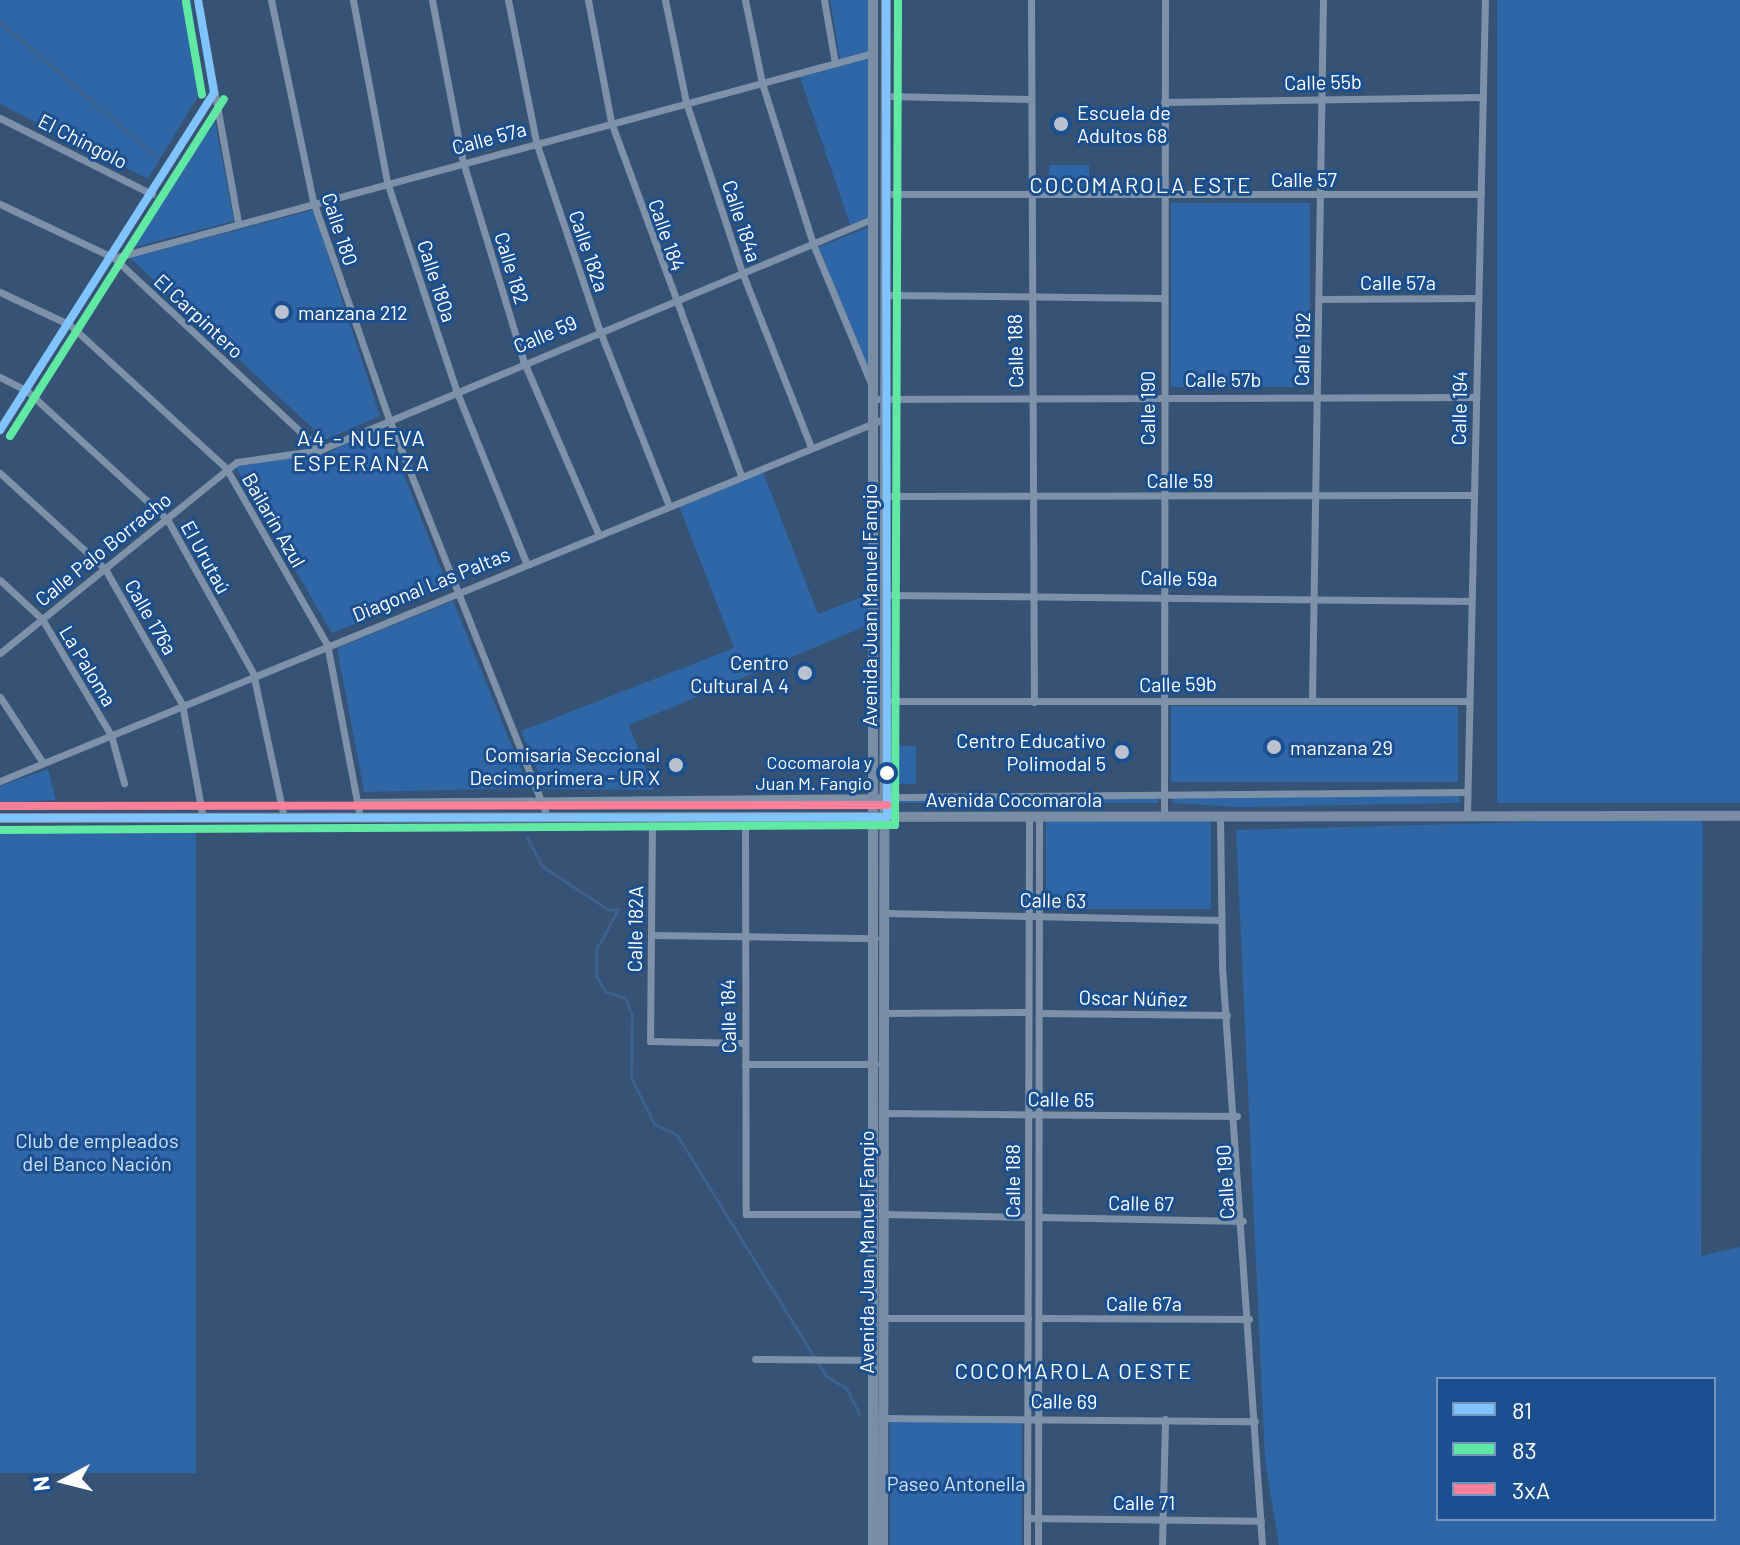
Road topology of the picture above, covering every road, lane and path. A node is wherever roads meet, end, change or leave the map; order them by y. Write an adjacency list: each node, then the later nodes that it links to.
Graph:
1 (198, 0): 19 (street)
2 (271, 0): 37 (street, Calle 180)
3 (353, 0): 30 (street, Calle 180a)
4 (432, 0): 29 (street, Calle 182)
5 (508, 0): 28 (street, Calle 182a)
6 (588, 0): 27 (street, Calle 184)
7 (665, 0): 24 (street, Calle 184a)
8 (745, 0): 18 (street)
9 (824, 0): 17 (street)
10 (873, 0): 16 (main road, Avenida Juan Manuel Fangio)
11 (886, 0): 20 (main road, Avenida Juan Manuel Fangio)
12 (1031, 0): 23 (street, Calle 188)
13 (1165, 0): 25 (street, Calle 190)
14 (1323, 0): 21 (street, Calle 192)
15 (1485, 0): 22 (street, Calle 194)
16 (873, 53): 17 (street, Calle 57a); 39 (main road, Avenida Juan Manuel Fangio)
17 (835, 63): 18 (street, Calle 57a)
18 (762, 83): 24 (street, Calle 57a); 41 (street)
19 (214, 93): 31 (street); 40 (street)
20 (886, 96): 23 (street); 32 (main road, Avenida Juan Manuel Fangio)
21 (1318, 97): 22 (street, Calle 55b); 25 (street, Calle 55b); 34 (street, Calle 192)
22 (1482, 97): 33 (street, Calle 194)
23 (1031, 99): 36 (street, Calle 188)
24 (686, 102): 27 (street, Calle 57a); 43 (street, Calle 184a)
25 (1164, 102): 35 (street, Calle 190)
26 (0, 118): 31 (street, El Chingolo)
27 (611, 122): 28 (street, Calle 57a); 50 (street, Calle 184)
28 (536, 142): 29 (street, Calle 57a); 52 (street, Calle 182a)
29 (463, 162): 30 (street, Calle 57a); 53 (street, Calle 182)
30 (387, 182): 37 (street, Calle 57a); 56 (street, Calle 180a)
31 (152, 194): 42 (street)
32 (887, 194): 36 (street, Calle 57); 45 (main road, Avenida Juan Manuel Fangio)
33 (1481, 194): 34 (street, Calle 57); 47 (street, Calle 194)
34 (1319, 195): 35 (street, Calle 57); 49 (street, Calle 192)
35 (1163, 196): 36 (street, Calle 57); 46 (street, Calle 190)
36 (1031, 197): 48 (street, Calle 188)
37 (313, 201): 40 (street, Calle 57a); 63 (street, Calle 180)
38 (0, 204): 42 (street, El Carpintero)
39 (874, 218): 41 (street, Calle 59); 59 (main road, Avenida Juan Manuel Fangio)
40 (238, 222): 42 (street, Calle 57a)
41 (813, 244): 43 (street, Calle 59); 59 (street)
42 (114, 258): 51 (street); 66 (street, El Carpintero)
43 (742, 272): 50 (street, Calle 59); 65 (street, Calle 184a)
44 (0, 292): 51 (street, Bailarín Azul)
45 (887, 295): 48 (street); 59 (main road, Avenida Juan Manuel Fangio)
46 (1162, 298): 48 (street); 57 (street, Calle 190)
47 (1477, 298): 49 (street, Calle 57a); 60 (street, Calle 194)
48 (1030, 299): 61 (street, Calle 188)
49 (1319, 299): 58 (street, Calle 192)
50 (672, 301): 52 (street, Calle 59); 69 (street, Calle 184)
51 (70, 325): 55 (street); 67 (street, Bailarín Azul)
52 (599, 329): 53 (street, Calle 59); 75 (street, Calle 182a)
53 (523, 360): 56 (street, Calle 59); 77 (street, Calle 182)
54 (0, 377): 55 (street, El Urutaú)
55 (26, 390): 64 (street); 76 (street, El Urutaú)
56 (456, 390): 63 (street, Calle 59); 78 (street, Calle 180a)
57 (1164, 395): 58 (street, Calle 57b); 61 (street, Calle 57b); 74 (street, Calle 190)
58 (1317, 395): 60 (street, Calle 57b); 70 (street, Calle 192)
59 (879, 397): 61 (street, Calle 57b); 62 (main road, Avenida Juan Manuel Fangio)
60 (1475, 397): 71 (street, Calle 194)
61 (1032, 398): 73 (street, Calle 188)
62 (881, 418): 65 (street, Diagonal Las Paltas); 72 (main road, Avenida Juan Manuel Fangio); 104 (main road, Avenida Juan Manuel Fangio)
63 (389, 419): 66 (street, Calle 59); 81 (street, Calle 180)
64 (0, 430)
65 (810, 445): 69 (street, Diagonal Las Paltas)
66 (320, 450): 67 (street, Calle 59)
67 (226, 468): 76 (street, Calle Palo Borracho); 88 (street, Bailarín Azul)
68 (0, 473): 79 (street, Calle 176a)
69 (740, 473): 75 (street, Diagonal Las Paltas)
70 (1315, 495): 71 (street, Calle 59); 74 (street, Calle 59); 85 (street, Calle 192)
71 (1474, 495): 86 (street, Calle 194)
72 (887, 496): 73 (street, Calle 59); 84 (main road, Avenida Juan Manuel Fangio)
73 (1032, 496): 74 (street, Calle 59); 82 (street, Calle 188)
74 (1164, 496): 83 (street, Calle 190)
75 (668, 503): 77 (street, Diagonal Las Paltas)
76 (167, 519): 79 (street, Calle Palo Borracho); 90 (street, El Urutaú)
77 (598, 533): 78 (street, Diagonal Las Paltas)
78 (526, 562): 81 (street, Diagonal Las Paltas)
79 (105, 569): 87 (street, Calle Palo Borracho); 97 (street, Calle 176a)
80 (0, 580): 87 (street, La Paloma)
81 (455, 592): 88 (street, Diagonal Las Paltas); 105 (street, Calle 180)
82 (1032, 594): 83 (street, Calle 59a); 84 (street, Calle 59a); 96 (street, Calle 188)
83 (1164, 594): 85 (street, Calle 59a); 93 (street, Calle 190)
84 (887, 595): 94 (main road, Avenida Juan Manuel Fangio)
85 (1314, 596): 86 (street, Calle 59a); 92 (street, Calle 192)
86 (1471, 601): 95 (street, Calle 194)
87 (42, 619): 89 (street, Calle Palo Borracho); 98 (street, La Paloma)
88 (327, 644): 90 (street, Diagonal Las Paltas); 106 (street, Bailarín Azul)
89 (0, 653)
90 (253, 673): 97 (street, Diagonal Las Paltas); 119 (street, El Urutaú)
91 (0, 697): 99 (street)
92 (1312, 699): 93 (street, Calle 59b); 95 (street, Calle 59b)
93 (1163, 700): 96 (street, Calle 59b); 102 (street, Calle 190)
94 (887, 701): 96 (street, Calle 59b); 104 (main road, Avenida Juan Manuel Fangio)
95 (1469, 701): 103 (street, Calle 194)
96 (1034, 702)
97 (182, 704): 98 (street, Diagonal Las Paltas); 118 (street, Calle 176a)
98 (111, 735): 99 (street, Diagonal Las Paltas); 101 (street, La Paloma)
99 (43, 763): 100 (street, Diagonal Las Paltas)
100 (0, 781)
101 (124, 783)
102 (1163, 791): 103 (street); 104 (street); 107 (street, Calle 190)
103 (1467, 792): 109 (street, Calle 194)
104 (881, 793): 105 (street); 115 (main road, Avenida Juan Manuel Fangio)
105 (539, 796): 106 (street); 112 (street, Calle 180)
106 (357, 802): 111 (street, Bailarín Azul)
107 (1164, 816): 108 (main road, Avenida Cocomarola); 116 (main road, Avenida Cocomarola)
108 (1220, 816): 109 (main road, Avenida Cocomarola); 123 (street, Calle 190)
109 (1467, 816): 110 (main road, Avenida Cocomarola)
110 (1740, 816)
111 (360, 817): 112 (main road, Avenida Cocomarola); 119 (main road, Avenida Cocomarola)
112 (547, 817): 113 (main road, Avenida Cocomarola)
113 (652, 817): 114 (main road, Avenida Cocomarola); 124 (street, Calle 182A)
114 (745, 817): 115 (main road, Avenida Cocomarola); 125 (street, Calle 184)
115 (881, 817): 116 (main road, Avenida Cocomarola); 120 (main road, Avenida Juan Manuel Fangio); 126 (main road, Avenida Juan Manuel Fangio)
116 (1034, 817): 121 (street, Calle 188); 122 (street, Calle 188)
117 (0, 818): 118 (main road, Avenida Cocomarola)
118 (203, 818): 119 (main road, Avenida Cocomarola)
119 (284, 818)
120 (884, 913): 121 (street, Calle 63); 128 (main road, Avenida Juan Manuel Fangio)
121 (1028, 915): 122 (street, Calle 63); 127 (street, Calle 188)
122 (1040, 915): 123 (street, Calle 63); 129 (street, Calle 188)
123 (1221, 920): 130 (street, Calle 190)
124 (651, 935): 125 (street); 131 (street, Calle 182A)
125 (744, 937): 126 (street); 131 (street, Calle 184)
126 (875, 938): 133 (main road, Avenida Juan Manuel Fangio)
127 (1028, 1012): 128 (street); 135 (street, Calle 188)
128 (884, 1013): 134 (main road, Avenida Juan Manuel Fangio)
129 (1039, 1013): 130 (street, Oscar Núñez); 136 (street, Calle 188)
130 (1227, 1015): 137 (street, Calle 190)
131 (744, 1043): 132 (street, Calle 184)
132 (745, 1064): 133 (street); 138 (street, Calle 184)
133 (875, 1064): 138 (main road, Avenida Juan Manuel Fangio)
134 (884, 1113): 135 (street, Calle 65); 138 (main road, Avenida Juan Manuel Fangio)
135 (1028, 1114): 136 (street, Calle 65); 139 (street, Calle 188)
136 (1039, 1114): 137 (street, Calle 65); 140 (street, Calle 188)
137 (1237, 1116): 141 (street, Calle 190)
138 (879, 1214): 139 (street); 142 (main road, Avenida Juan Manuel Fangio); 147 (main road, Avenida Juan Manuel Fangio)
139 (1028, 1217): 143 (street, Calle 188)
140 (1039, 1217): 141 (street, Calle 67); 144 (street, Calle 188)
141 (1243, 1221): 145 (street, Calle 190)
142 (883, 1318): 143 (street); 150 (main road, Avenida Juan Manuel Fangio)
143 (1028, 1318): 148 (street, Calle 188)
144 (1039, 1318): 145 (street, Calle 67a); 149 (street, Calle 188)
145 (1249, 1319): 152 (street, Calle 190)
146 (755, 1359): 147 (street)
147 (873, 1360): 150 (main road, Avenida Juan Manuel Fangio)
148 (1027, 1417): 149 (street, Calle 69); 150 (street, Calle 69); 154 (street, Calle 188)
149 (1039, 1417): 151 (street, Calle 69); 155 (street, Calle 188)
150 (878, 1418): 157 (main road, Avenida Juan Manuel Fangio); 158 (main road, Avenida Juan Manuel Fangio)
151 (1165, 1419): 152 (street, Calle 69); 153 (street)
152 (1255, 1421): 156 (street, Calle 190)
153 (1162, 1517): 155 (street, Calle 71); 156 (street, Calle 71); 161 (street)
154 (1027, 1518): 155 (street, Calle 71); 159 (street, Calle 188)
155 (1038, 1518): 160 (street, Calle 188)
156 (1261, 1521): 162 (street, Calle 190)
157 (873, 1545)
158 (883, 1545)
159 (1027, 1545)
160 (1038, 1545)
161 (1162, 1545)
162 (1262, 1545)

